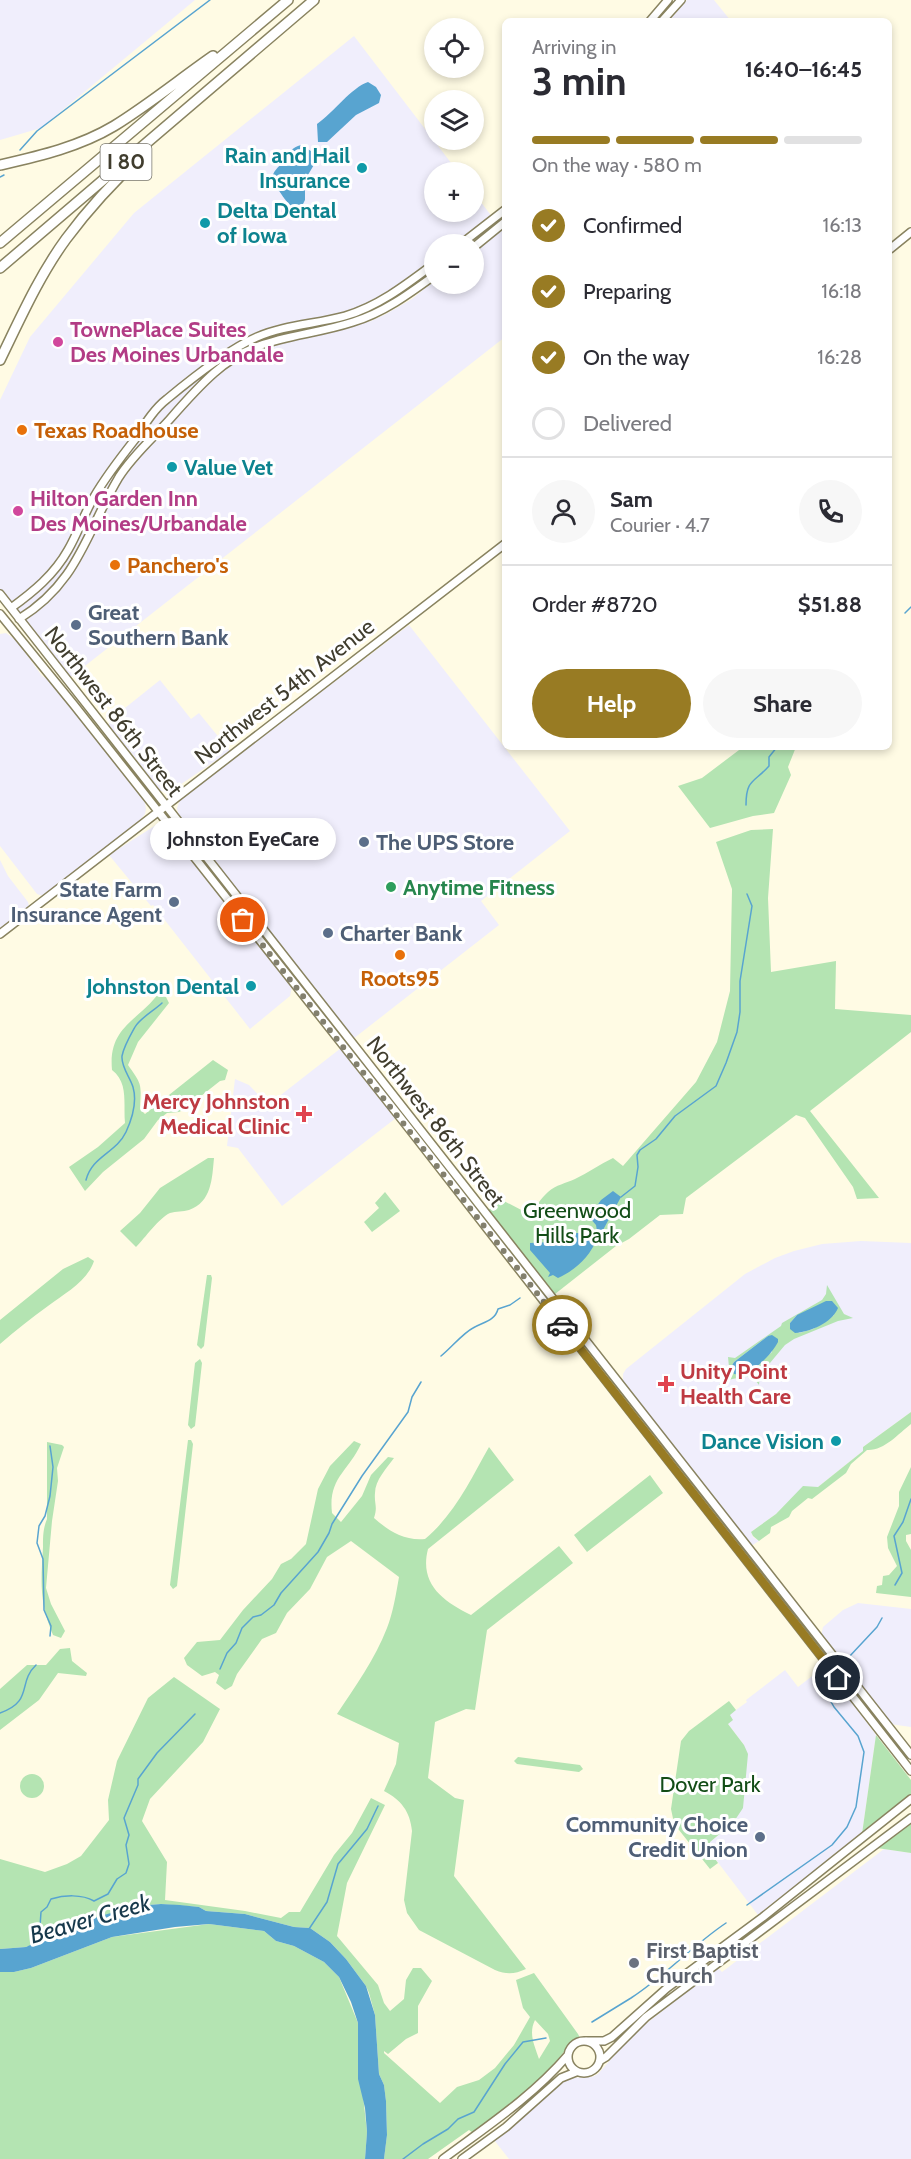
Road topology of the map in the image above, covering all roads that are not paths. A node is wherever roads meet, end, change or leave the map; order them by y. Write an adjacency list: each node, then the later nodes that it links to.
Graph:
1 (288, 0): 7 (highway, I 80)
2 (314, 0): 8 (highway, I 80)
3 (668, 0): 5 (street)
4 (681, 0): 6 (street)
5 (653, 18)
6 (665, 18)
7 (264, 20): 9 (highway); 15 (highway, I 80)
8 (251, 54): 17 (highway, I 80); 20 (highway)
9 (0, 165)
10 (502, 212): 13 (street)
11 (502, 224): 14 (street)
12 (911, 232): 16 (street)
13 (474, 234)
14 (484, 239)
15 (0, 243)
16 (892, 247)
17 (0, 268)
18 (424, 271): 23 (street)
19 (424, 283): 25 (street)
20 (0, 360)
21 (502, 546): 26 (street, Northwest 54th Avenue)
22 (0, 594): 23 (street, Northwest 86th Street)
23 (11, 608): 25 (street, Northwest 86th Street)
24 (0, 614): 27 (street, Northwest 86th Street)
25 (19, 619): 26 (street, Northwest 86th Street)
26 (165, 806): 27 (street, Northwest 54th Avenue); 29 (street, Northwest 86th Street)
27 (157, 811): 28 (street, Northwest 54th Avenue); 30 (street, Northwest 86th Street)
28 (0, 933)
29 (911, 1755)
30 (911, 1771)
31 (911, 1799): 33 (street)
32 (911, 1818): 35 (street)
33 (586, 2041): 34 (street); 35 (street)
34 (568, 2055): 36 (street); 37 (street)
35 (601, 2060): 36 (street)
36 (576, 2072): 38 (street)
37 (443, 2159)
38 (462, 2159)

